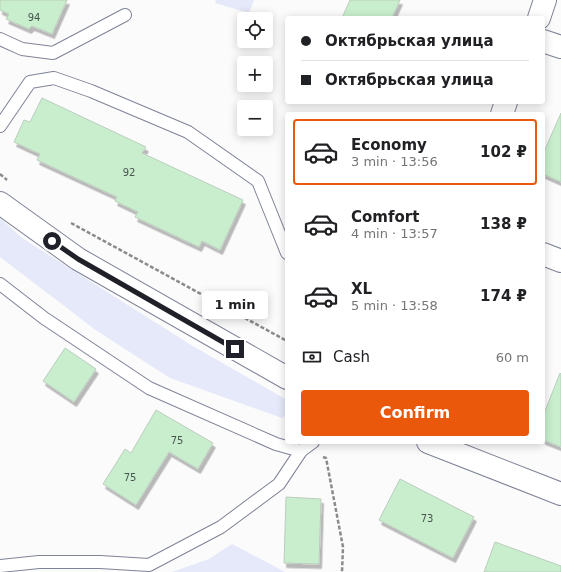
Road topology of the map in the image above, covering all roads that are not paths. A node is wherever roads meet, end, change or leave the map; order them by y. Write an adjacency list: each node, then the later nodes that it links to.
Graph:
1 (545, 0): 3 (street)
2 (125, 15): 4 (lane)
3 (540, 16)
4 (0, 39)
5 (545, 42): 6 (street)
6 (561, 47)
7 (0, 126): 9 (lane)
8 (0, 204): 13 (street)
9 (285, 248)
10 (545, 255): 11 (street)
11 (561, 261)
12 (0, 284): 16 (lane)
13 (285, 377)
14 (310, 444): 16 (lane)
15 (433, 444): 17 (street)
16 (301, 451): 19 (lane)
17 (561, 494)
18 (0, 566): 19 (lane)
19 (35, 567)

